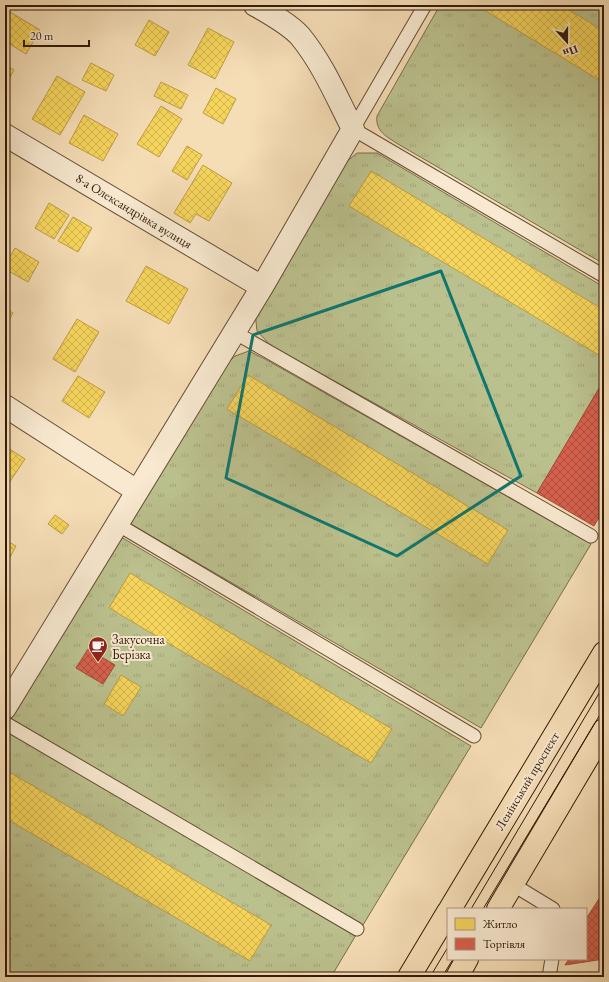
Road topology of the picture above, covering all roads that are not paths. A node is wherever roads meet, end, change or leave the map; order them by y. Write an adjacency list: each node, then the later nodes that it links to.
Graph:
1 (255, 5): 3 (street)
2 (425, 5): 3 (lane)
3 (353, 130): 5 (lane); 6 (street)
4 (5, 135): 6 (street, 8-а Олександрівка вулиця)
5 (604, 276)
6 (262, 287): 7 (street)
7 (234, 332): 9 (street); 11 (lane)
8 (5, 406): 9 (street)
9 (137, 491): 10 (street)
10 (117, 524): 13 (street); 17 (lane)
11 (591, 536)
12 (604, 653): 19 (main road, Ленінський проспект)
13 (13, 678): 14 (street)
14 (5, 708)
15 (5, 723): 23 (lane)
16 (604, 730): 18 (main road)
17 (474, 736)
18 (512, 884): 20 (main road); 21 (lane)
19 (451, 908)
20 (499, 908)
21 (551, 908)
22 (447, 914): 26 (main road)
23 (357, 929)
24 (466, 960): 27 (main road)
25 (552, 960): 28 (lane)
26 (409, 977)
27 (456, 977)
28 (548, 977)

